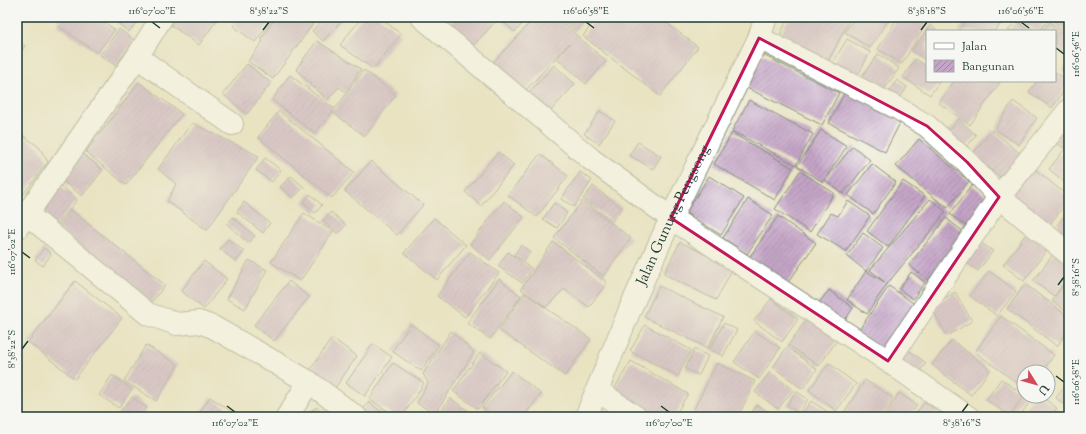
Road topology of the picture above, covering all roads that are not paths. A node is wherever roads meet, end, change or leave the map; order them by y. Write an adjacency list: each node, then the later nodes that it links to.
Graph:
1 (162, 17): 4 (street)
2 (422, 17): 8 (street)
3 (763, 23): 7 (street); 8 (street, Jalan Gunung Pengsong)
4 (137, 57): 6 (street); 9 (street)
5 (1069, 110): 7 (street)
6 (232, 124)
7 (1000, 197): 10 (street); 11 (street)
8 (670, 218): 11 (street); 13 (street, Jalan Gunung Pengsong)
9 (22, 221): 12 (street)
10 (1069, 254)
11 (888, 361): 18 (street)
12 (309, 382): 14 (street); 15 (street)
13 (597, 390): 16 (street, Jalan Gunung Pengsong); 17 (street)
14 (287, 417)
15 (356, 417)
16 (586, 417)
17 (636, 417)
18 (968, 417)

